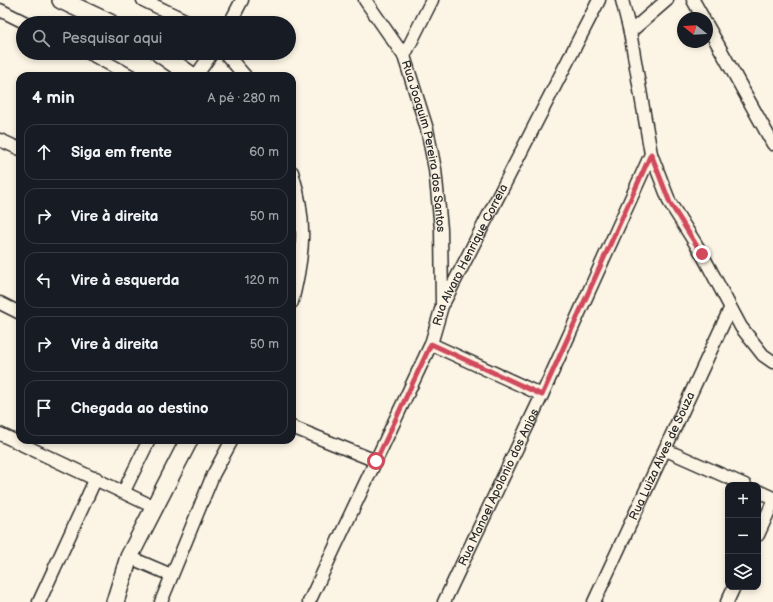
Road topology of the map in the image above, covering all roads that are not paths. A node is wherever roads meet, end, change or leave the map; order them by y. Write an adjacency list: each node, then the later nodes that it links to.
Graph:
1 (61, 0): 12 (main road)
2 (143, 0): 13 (street)
3 (242, 0): 14 (street)
4 (365, 0): 18 (street, Rua Joaquim Pereira dos Santos)
5 (432, 0): 18 (street)
6 (600, 0): 34 (street, Rua Alvaro Henrique Correia)
7 (622, 0): 16 (street)
8 (668, 0): 16 (street)
9 (693, 0): 11 (street)
10 (0, 10): 15 (street)
11 (700, 12)
12 (95, 16)
13 (176, 16)
14 (234, 16)
15 (16, 18)
16 (630, 32): 30 (street)
17 (713, 36): 28 (street)
18 (404, 56): 34 (street, Rua Joaquim Pereira dos Santos)
19 (104, 60): 23 (street)
20 (169, 60): 24 (main road)
21 (207, 60): 25 (street)
22 (231, 60): 26 (street)
23 (125, 72)
24 (186, 72)
25 (199, 72)
26 (242, 72)
27 (0, 140): 29 (street)
28 (773, 144)
29 (16, 147)
30 (651, 154): 35 (street); 39 (street, Rua Manoel Apolonio dos Anjos)
31 (296, 186): 32 (street)
32 (296, 286)
33 (0, 303): 36 (street)
34 (442, 306): 37 (street, Rua Alvaro Henrique Correia)
35 (730, 309): 38 (street); 47 (street, Rua Luiza Alves de Souza)
36 (16, 311)
37 (431, 344): 39 (street); 48 (street, Rua Alvaro Henrique Correia)
38 (773, 362)
39 (542, 395): 64 (street, Rua Manoel Apolonio dos Anjos)
40 (296, 429): 48 (street)
41 (0, 434): 42 (street)
42 (16, 439)
43 (27, 444): 49 (street)
44 (147, 444): 51 (street)
45 (187, 444): 55 (main road)
46 (230, 444): 58 (street)
47 (666, 450): 50 (street); 65 (street, Rua Luiza Alves de Souza)
48 (376, 461): 63 (street, Rua Alvaro Henrique Correia)
49 (96, 478): 51 (street); 60 (street)
50 (738, 482)
51 (124, 491): 55 (street)
52 (761, 492): 53 (street)
53 (773, 498)
54 (773, 502): 56 (street)
55 (154, 507): 57 (main road)
56 (761, 528)
57 (129, 557): 58 (street); 61 (main road)
58 (170, 575): 62 (street)
59 (733, 590): 66 (street)
60 (39, 602)
61 (115, 602)
62 (161, 602)
63 (309, 602)
64 (444, 602)
65 (594, 602)
66 (727, 602)

